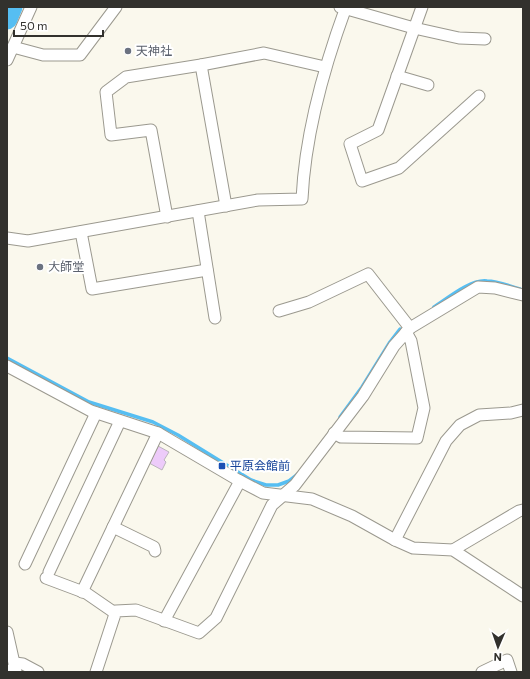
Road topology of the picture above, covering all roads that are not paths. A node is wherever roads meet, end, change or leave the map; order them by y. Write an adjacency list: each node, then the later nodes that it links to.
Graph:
1 (31, 7): 7 (street)
2 (116, 7): 7 (street)
3 (344, 7): 5 (street); 10 (street)
4 (422, 7): 5 (street)
5 (414, 28): 6 (street); 11 (street)
6 (485, 39)
7 (13, 48): 8 (street)
8 (7, 60)
9 (201, 65): 10 (street); 14 (street); 16 (street)
10 (325, 67): 14 (street)
11 (397, 76): 12 (street); 13 (street)
12 (428, 85)
13 (479, 96)
14 (226, 206): 15 (street)
15 (198, 211): 16 (street); 19 (street)
16 (167, 217): 17 (street)
17 (81, 232): 18 (street); 19 (street)
18 (7, 238)
19 (207, 270): 22 (street)
20 (523, 295): 23 (street)
21 (279, 311): 23 (street)
22 (215, 318)
23 (408, 330): 29 (street); 29 (street)
24 (7, 366): 26 (street)
25 (523, 410): 34 (street)
26 (96, 413): 27 (street); 37 (street)
27 (120, 421): 28 (street); 38 (street)
28 (158, 433): 30 (street); 33 (street)
29 (334, 433): 31 (street)
30 (240, 481): 31 (street); 41 (street)
31 (284, 496): 34 (street); 41 (street)
32 (523, 510): 36 (street)
33 (113, 527): 35 (street); 38 (street)
34 (395, 540): 36 (street)
35 (155, 550)
36 (453, 550): 39 (street)
37 (25, 564)
38 (82, 592): 40 (street)
39 (523, 596)
40 (115, 613): 41 (street); 45 (street)
41 (164, 621)
42 (7, 632): 43 (street)
43 (11, 669): 44 (street)
44 (38, 672)
45 (96, 672)
46 (482, 672): 47 (street)
47 (511, 672)

